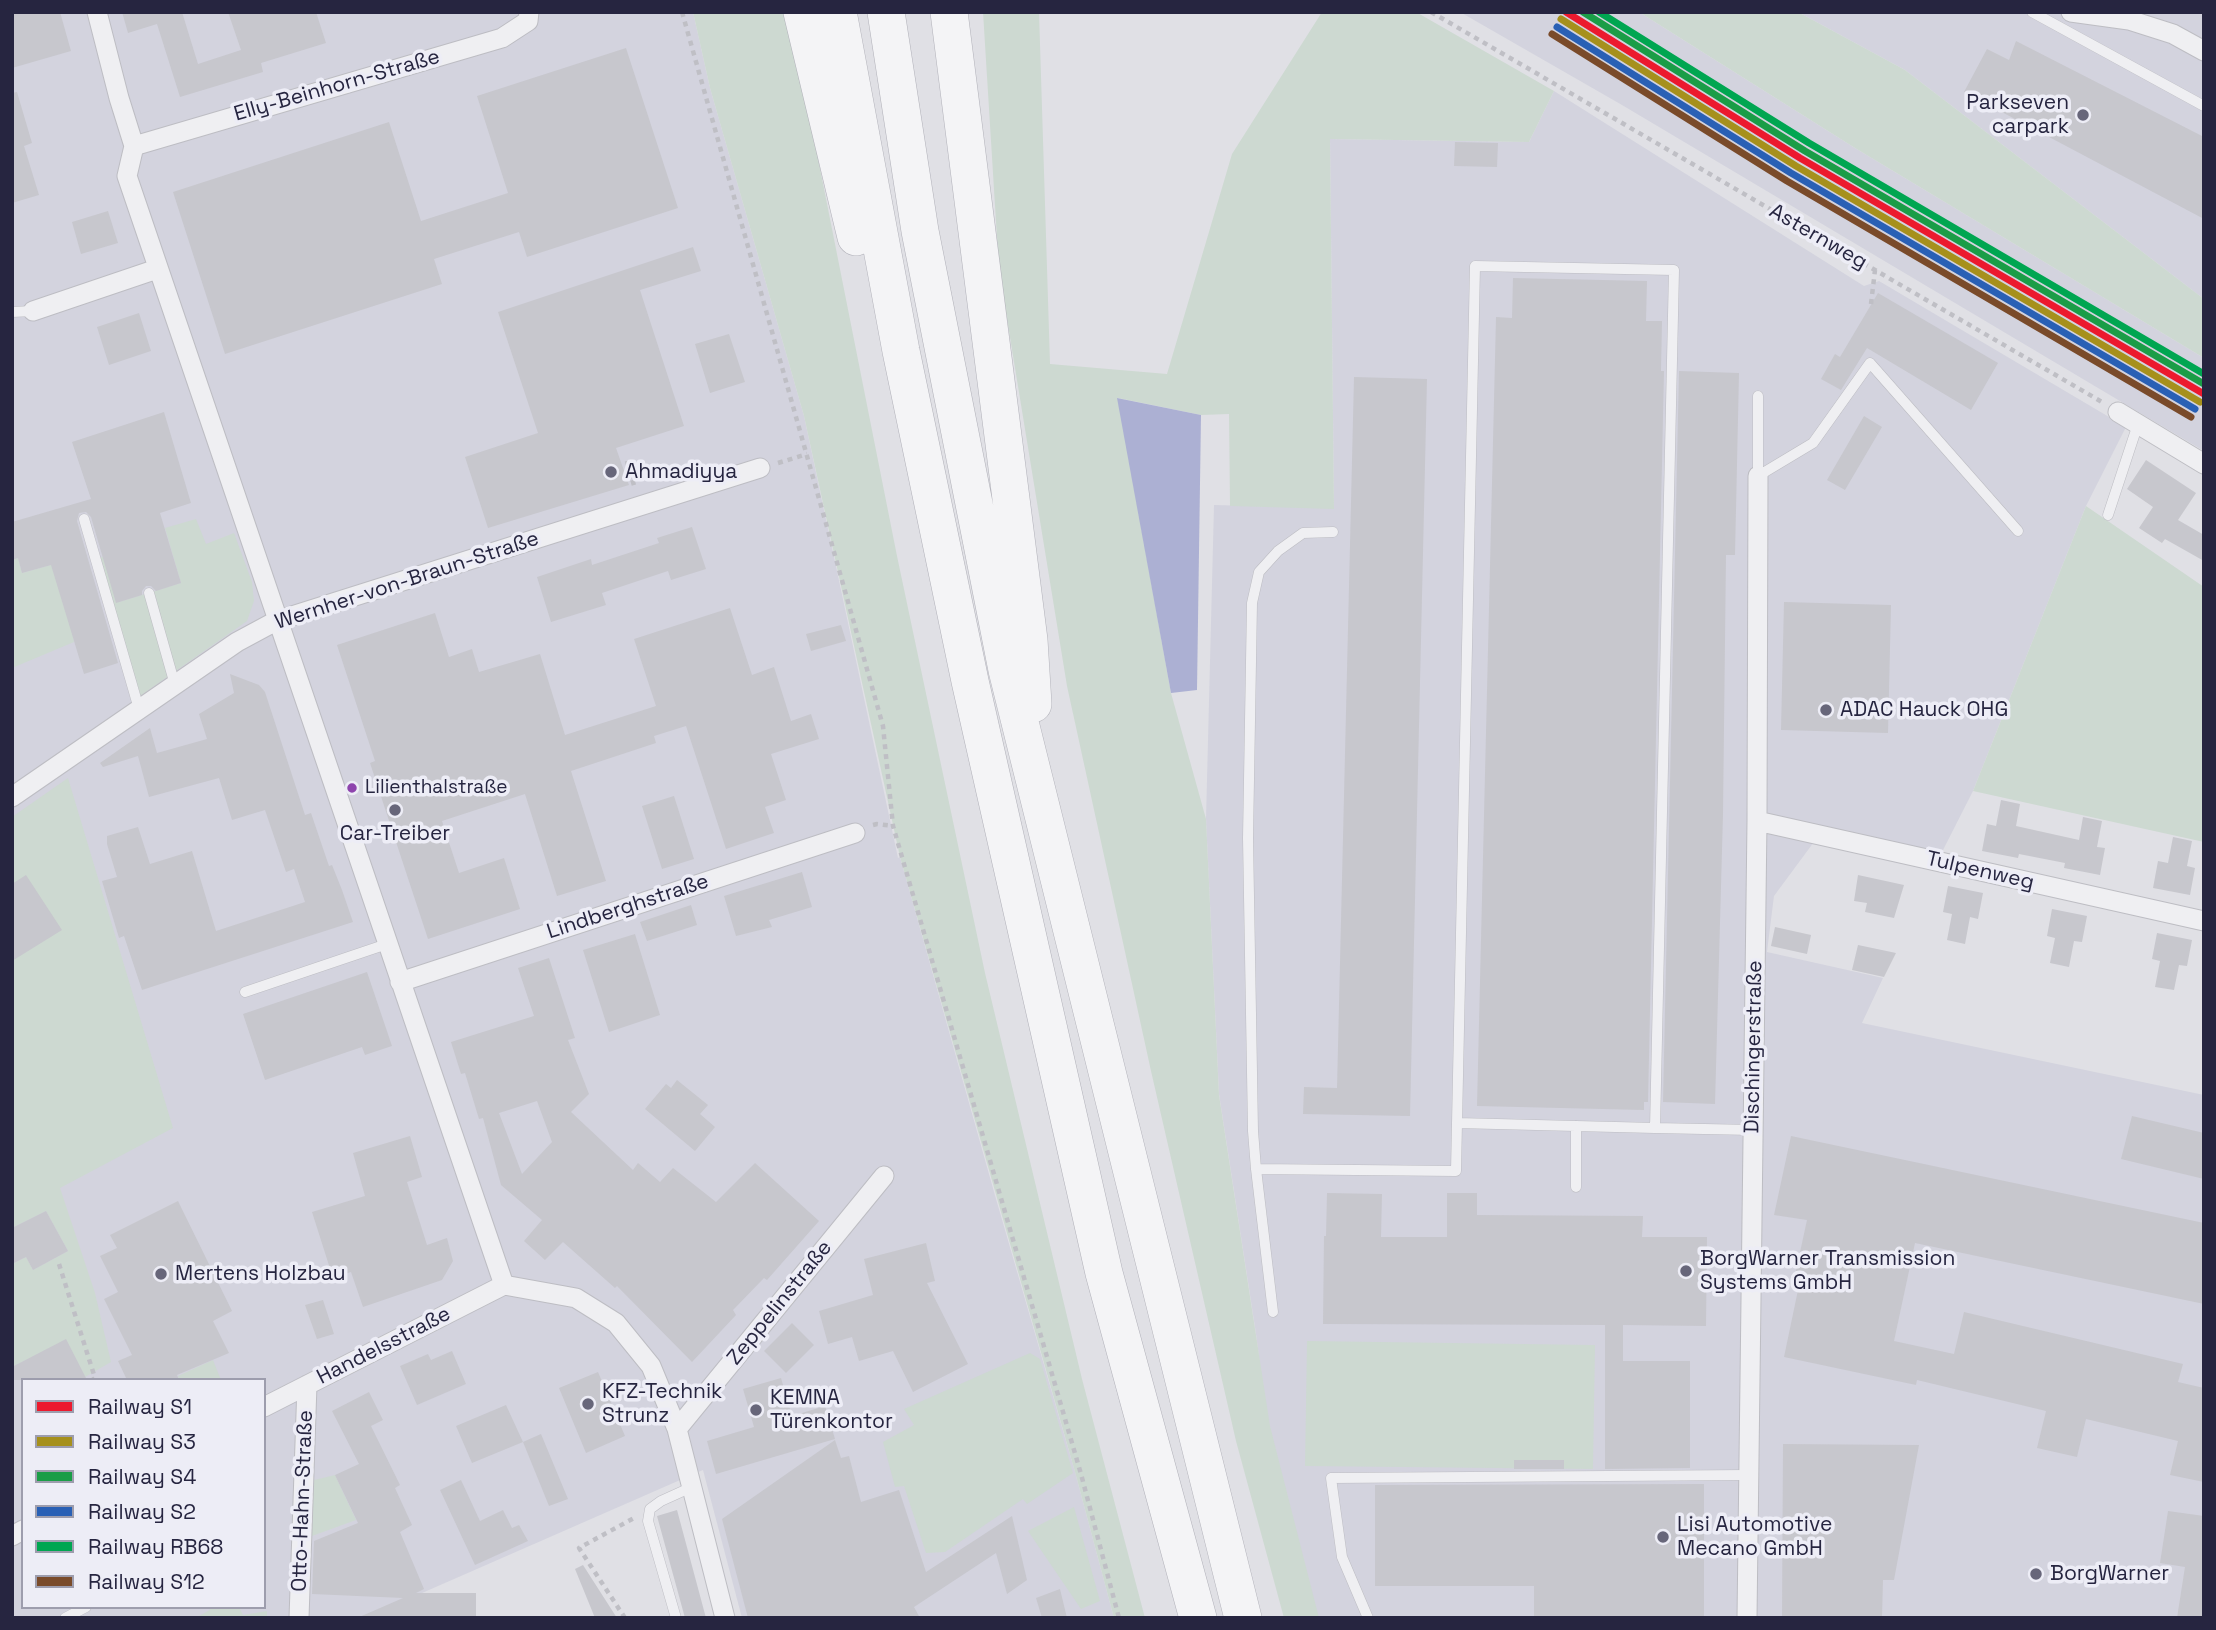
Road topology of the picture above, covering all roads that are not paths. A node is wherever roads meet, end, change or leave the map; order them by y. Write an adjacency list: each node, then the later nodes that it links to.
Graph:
1 (97, 12): 11 (street)
2 (529, 12): 11 (street, Elly-Beinhorn-Straße)
3 (802, 12): 15 (highway)
4 (838, 12): 15 (highway)
5 (886, 12): 31 (highway)
6 (949, 12): 31 (highway)
7 (2032, 12): 10 (lane)
8 (2075, 13): 9 (street)
9 (2204, 51)
10 (2204, 106)
11 (134, 146): 12 (street)
12 (157, 268): 13 (street); 27 (street)
13 (33, 311): 14 (lane)
14 (12, 312)
15 (901, 351): 57 (highway)
16 (1759, 396): 21 (lane)
17 (2118, 412): 18 (street)
18 (2138, 424): 19 (street); 22 (lane)
19 (2204, 464)
20 (760, 468): 27 (street, Wernher-von-Braun-Straße)
21 (1758, 476): 24 (lane); 32 (street, Dischingerstraße)
22 (2108, 515)
23 (84, 519): 29 (lane)
24 (2018, 531)
25 (1333, 532): 42 (lane)
26 (149, 593): 28 (lane)
27 (276, 621): 28 (street, Wernher-von-Braun-Straße); 35 (street)
28 (174, 685): 29 (street, Wernher-von-Braun-Straße)
29 (139, 709): 30 (street, Wernher-von-Braun-Straße)
30 (12, 797)
31 (1038, 803): 58 (highway)
32 (1757, 821): 34 (street, Tulpenweg); 41 (street, Dischingerstraße)
33 (855, 833): 36 (street, Lindberghstraße)
34 (2204, 921)
35 (387, 944): 36 (street); 37 (lane)
36 (400, 982): 45 (street)
37 (245, 992)
38 (1457, 1123): 39 (lane); 40 (lane); 42 (lane)
39 (1576, 1126): 40 (lane); 44 (lane)
40 (1655, 1128): 41 (lane)
41 (1753, 1130): 50 (street, Dischingerstraße)
42 (1256, 1169): 46 (lane)
43 (884, 1176): 49 (street, Zeppelinstraße)
44 (1576, 1187)
45 (504, 1285): 47 (street, Handelsstraße); 49 (street)
46 (1273, 1312)
47 (307, 1385): 48 (street, Handelsstraße); 54 (street, Otto-Hahn-Straße)
48 (266, 1406)
49 (677, 1429): 51 (street)
50 (1748, 1475): 59 (lane); 60 (street, Dischingerstraße)
51 (692, 1488): 55 (lane); 56 (street)
52 (82, 1609): 53 (lane)
53 (65, 1618)
54 (299, 1618)
55 (676, 1618)
56 (725, 1618)
57 (1198, 1618)
58 (1243, 1618)
59 (1368, 1618)
60 (1747, 1618)

